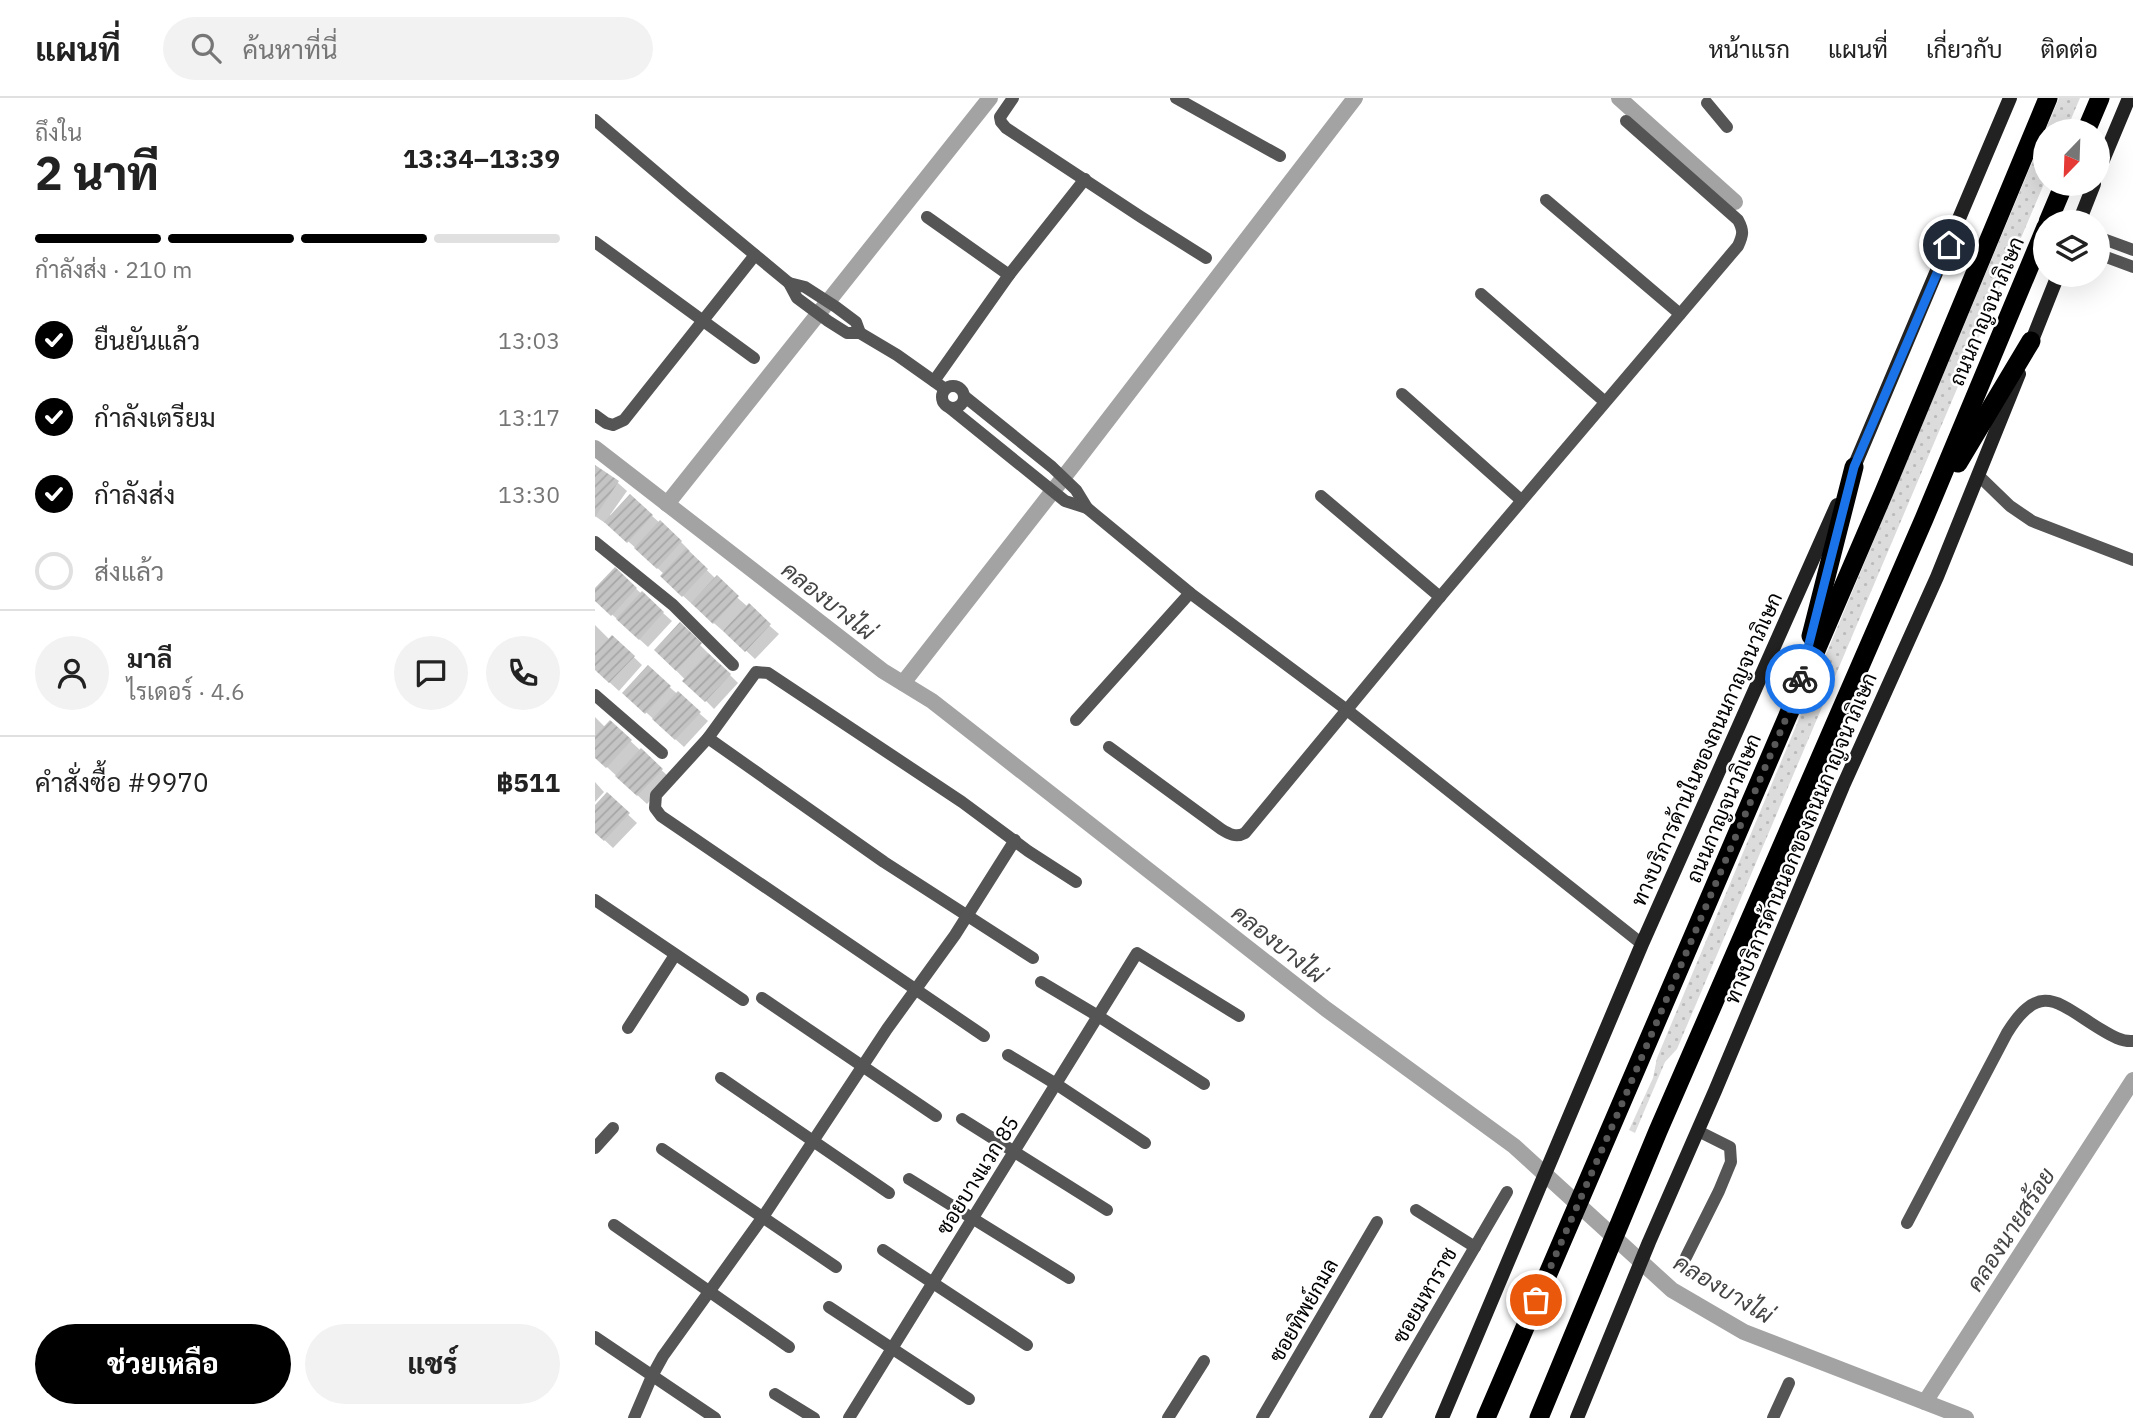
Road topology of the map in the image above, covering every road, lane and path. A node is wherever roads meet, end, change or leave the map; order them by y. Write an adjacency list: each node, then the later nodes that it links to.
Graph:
1 (1013, 98): 14 (street)
2 (1176, 98): 13 (street)
3 (2010, 98): 42 (main road, ทางบริการด้านในของถนนกาญจนาภิเษก)
4 (2048, 98): 54 (highway, ถนนกาญจนาภิเษก)
5 (2100, 98): 8 (highway)
6 (2129, 98): 12 (main road)
7 (1707, 100): 11 (street)
8 (2091, 119)
9 (595, 120): 20 (street)
10 (1626, 121): 29 (street)
11 (1727, 127)
12 (2111, 141)
13 (1280, 156)
14 (1085, 179): 21 (street); 25 (street)
15 (1546, 201): 29 (street)
16 (927, 217): 25 (street)
17 (2110, 241): 19 (street)
18 (595, 242): 30 (street)
19 (2133, 250)
20 (755, 255): 26 (street); 30 (street)
21 (1206, 258)
22 (2033, 258): 47 (highway, ถนนกาญจนาภิเษก)
23 (2110, 258): 24 (street)
24 (2133, 267)
25 (1009, 275): 34 (street)
26 (789, 283): 31 (street); 31 (street)
27 (2053, 287): 32 (main road, ทางบริการด้านนอกของถนนกาญจนาภิเษก)
28 (1481, 294): 37 (street)
29 (1680, 314): 37 (street)
30 (703, 320): 33 (street); 39 (street)
31 (860, 333): 34 (street)
32 (2032, 341): 43 (main road, ทางบริการด้านนอกของถนนกาญจนาภิเษก); 47 (highway)
33 (754, 358)
34 (939, 385): 36 (street); 38 (street)
35 (1402, 394): 45 (street)
36 (964, 396): 38 (street); 40 (street)
37 (1604, 401): 45 (street)
38 (950, 408): 41 (street)
39 (595, 415)
40 (1026, 445): 41 (street); 46 (street)
41 (1014, 459): 46 (street)
42 (1854, 467): 54 (highway); 64 (main road, ทางบริการด้านในของถนนกาญจนาภิเษก)
43 (1979, 476): 49 (street); 84 (main road, ทางบริการด้านนอกของถนนกาญจนาภิเษก)
44 (1321, 496): 51 (street)
45 (1521, 500): 51 (street)
46 (1087, 509): 50 (street)
47 (1924, 519): 126 (highway, ถนนกาญจนาภิเษก)
48 (595, 542): 52 (street)
49 (2133, 560)
50 (1190, 593): 55 (street); 56 (street)
51 (1440, 597): 55 (street)
52 (733, 665)
53 (595, 695): 59 (street)
54 (1796, 695): 125 (highway, ถนนกาญจนาภิเษก)
55 (1346, 710): 58 (street); 64 (street)
56 (1076, 720)
57 (708, 738): 60 (street); 63 (street); 68 (street)
58 (1109, 747)
59 (662, 753)
60 (1014, 840): 61 (street); 63 (street)
61 (1076, 882)
62 (595, 900): 65 (street)
63 (967, 916): 66 (street); 68 (street)
64 (1642, 944): 124 (main road, ทางบริการด้านในของถนนกาญจนาภิเษก)
65 (675, 955): 70 (street); 73 (street)
66 (1033, 958)
67 (1041, 982): 71 (street)
68 (916, 989): 74 (street); 77 (street)
69 (762, 998): 77 (street)
70 (743, 1000)
71 (1098, 1016): 72 (street, ซอยบางแวก 85); 79 (street, ซอยบางแวก 85); 80 (street)
72 (1239, 1016)
73 (628, 1028)
74 (984, 1036)
75 (2133, 1041): 98 (street)
76 (1008, 1055): 79 (street)
77 (863, 1066): 81 (street); 85 (street)
78 (720, 1078): 85 (street)
79 (1056, 1084): 86 (street); 89 (street, ซอยบางแวก 85)
80 (1203, 1084)
81 (936, 1116)
82 (962, 1119): 89 (street)
83 (613, 1128): 87 (street)
84 (1698, 1131): 102 (street); 127 (main road, ทางบริการด้านนอกของถนนกาญจนาภิเษก)
85 (814, 1141): 92 (street); 95 (street)
86 (1145, 1143)
87 (595, 1148)
88 (662, 1149): 95 (street)
89 (1015, 1151): 93 (street); 96 (street, ซอยบางแวก 85)
90 (909, 1179): 96 (street)
91 (1507, 1192): 100 (street, ซอยมหาราช)
92 (890, 1193)
93 (1107, 1210)
94 (1416, 1210): 100 (street)
95 (762, 1217): 103 (street); 106 (street)
96 (973, 1218): 104 (street); 105 (street, ซอยบางแวก 85)
97 (1377, 1222): 122 (street, ซอยทิพย์กมล)
98 (1907, 1223)
99 (614, 1225): 106 (street)
100 (1475, 1247): 123 (street, ซอยมหาราช)
101 (883, 1250): 105 (street)
102 (1686, 1257)
103 (836, 1267)
104 (1069, 1278)
105 (933, 1282): 109 (street); 111 (street, ซอยบางแวก 85)
106 (710, 1291): 110 (street); 113 (street)
107 (829, 1307): 111 (street)
108 (595, 1337): 113 (street)
109 (1027, 1345)
110 (789, 1347)
111 (893, 1348): 116 (street); 120 (street, ซอยบางแวก 85)
112 (1204, 1361): 121 (street)
113 (652, 1376): 117 (street); 118 (street)
114 (1789, 1383): 128 (street)
115 (775, 1394): 119 (street)
116 (969, 1399)
117 (635, 1418)
118 (715, 1418)
119 (814, 1418)
120 (849, 1418)
121 (1168, 1418)
122 (1262, 1418)
123 (1375, 1418)
124 (1442, 1418)
125 (1486, 1418)
126 (1539, 1418)
127 (1577, 1418)
128 (1773, 1418)

